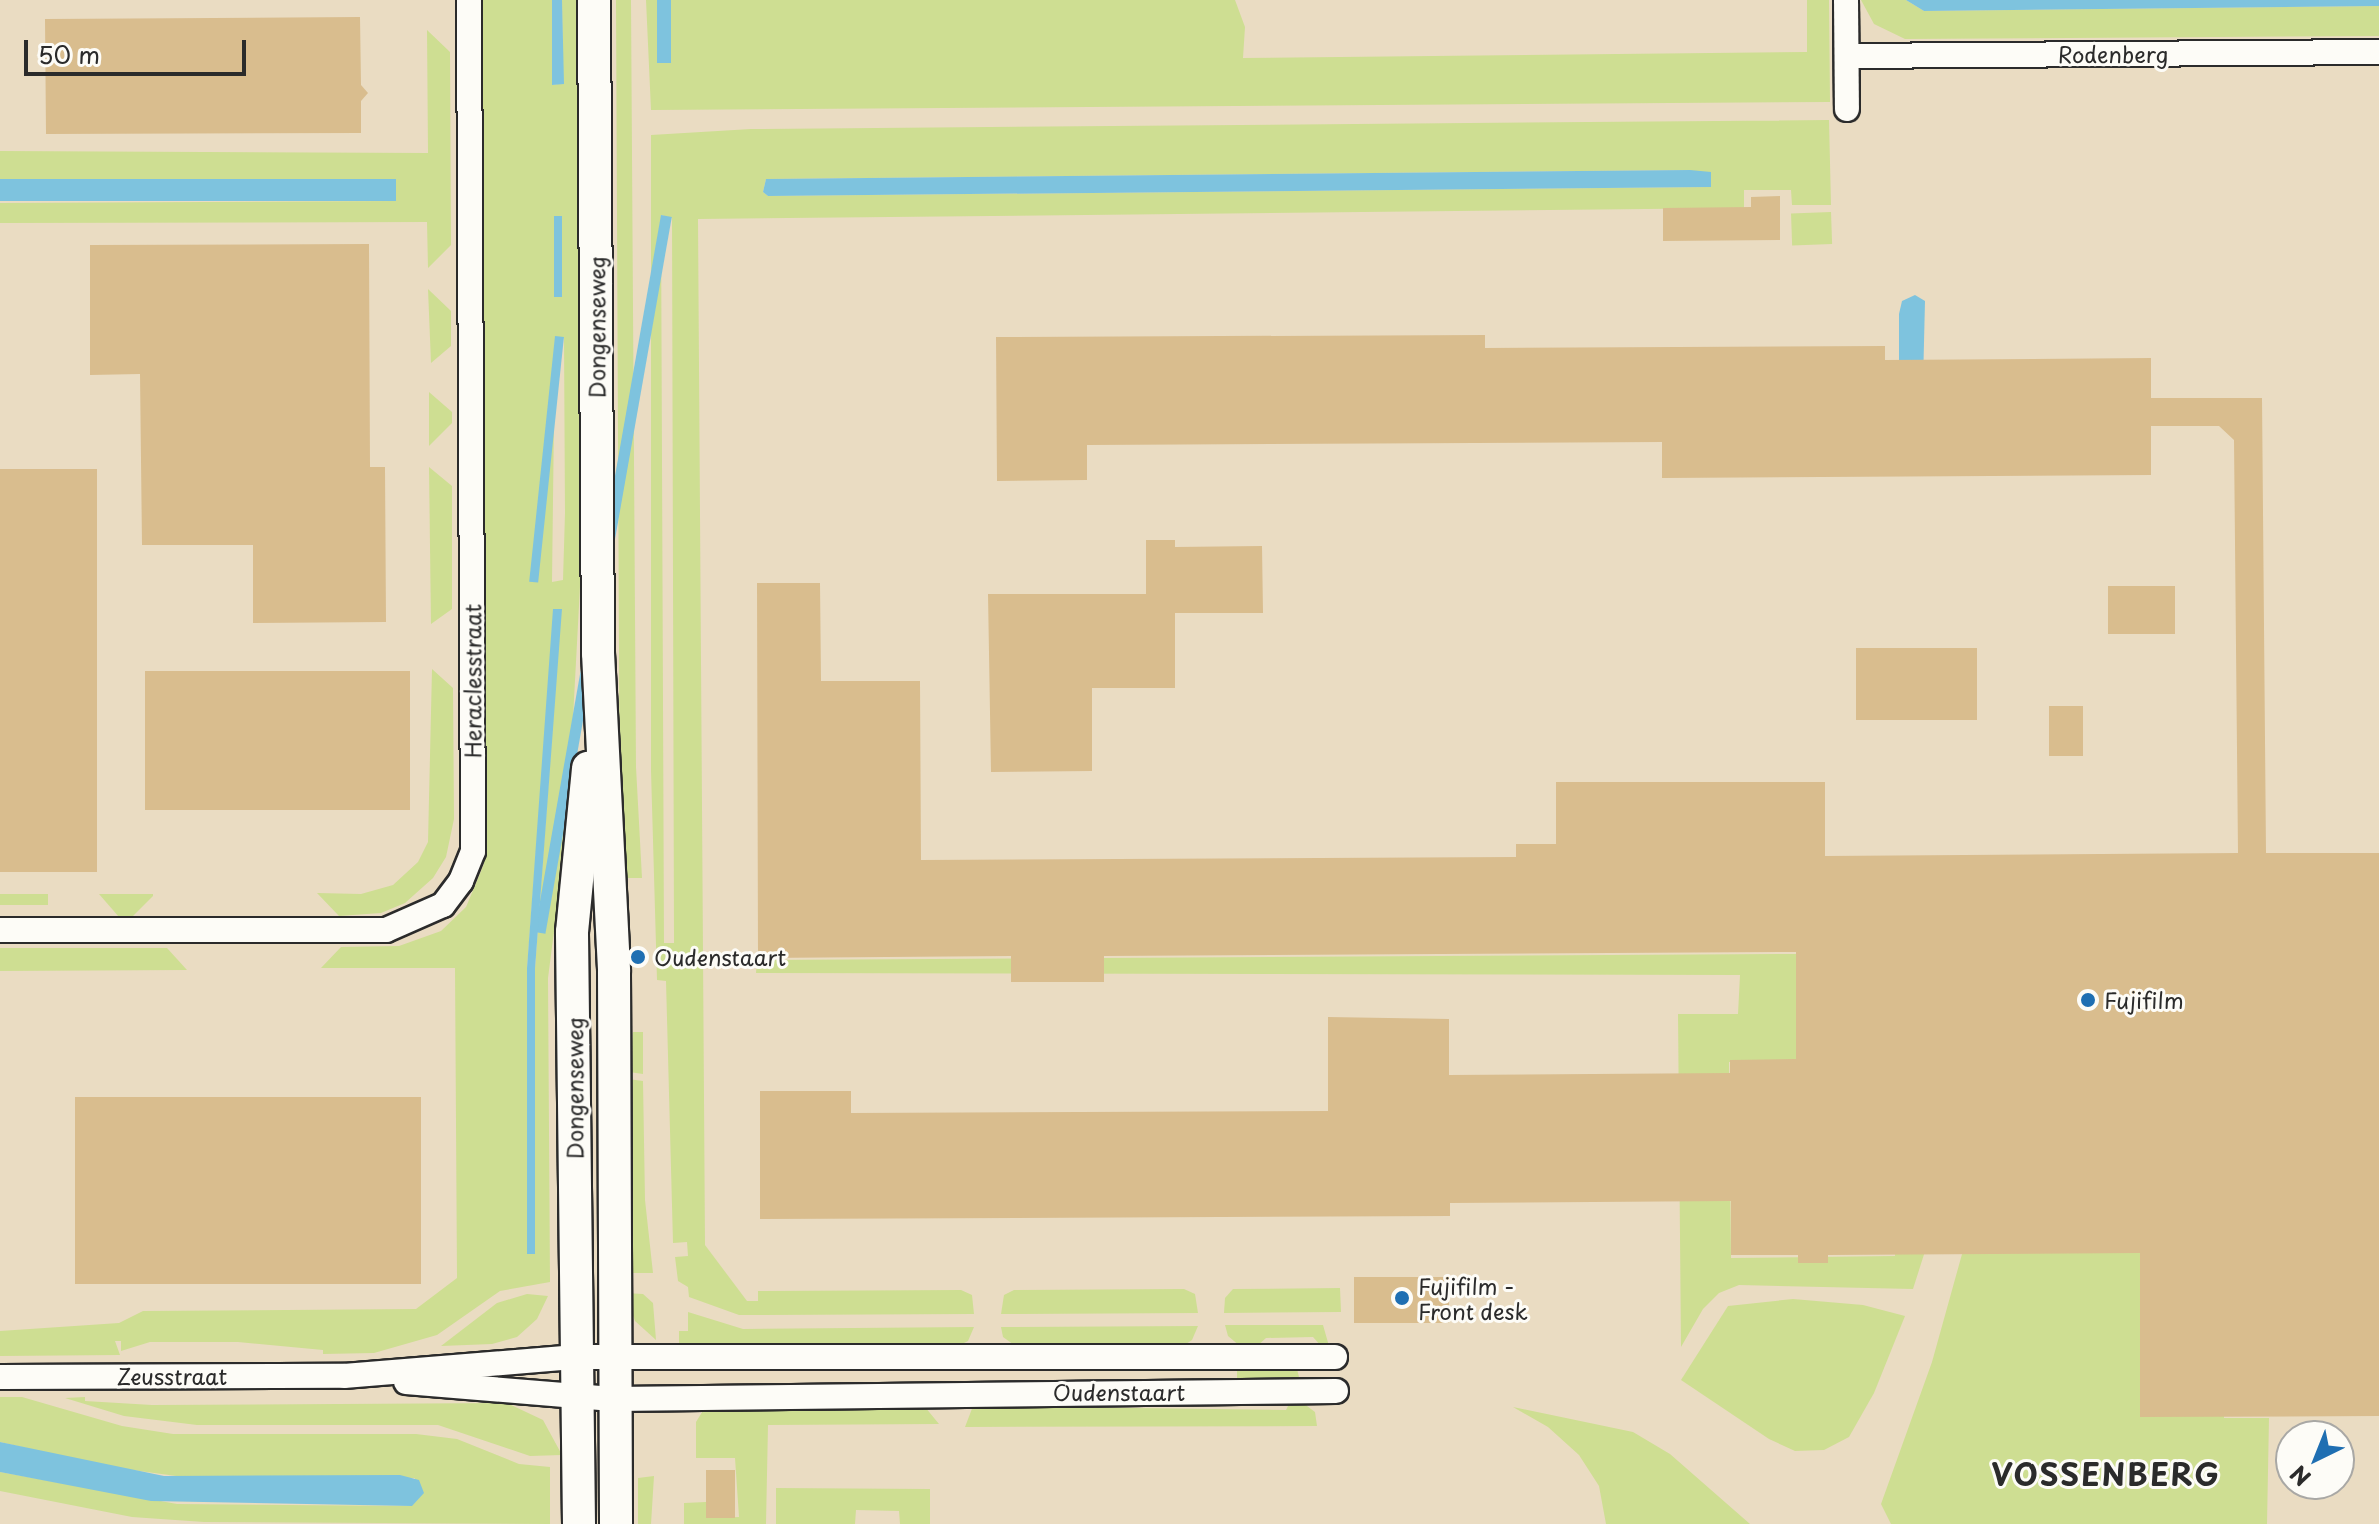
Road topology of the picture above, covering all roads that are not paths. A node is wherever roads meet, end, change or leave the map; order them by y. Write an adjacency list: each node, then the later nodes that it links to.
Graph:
1 (469, 0): 8 (street, Heraclesstraat)
2 (594, 0): 7 (street, Dongenseweg)
3 (1846, 0): 5 (street)
4 (2379, 52): 5 (street, Rodenberg)
5 (1847, 56): 6 (street)
6 (1847, 109)
7 (598, 653): 9 (street, Dongenseweg); 10 (street, Dongenseweg)
8 (0, 930)
9 (576, 1357): 10 (street, Oudenstaart); 12 (street, Zeusstraat); 15 (street, Dongenseweg)
10 (616, 1357): 11 (street, Oudenstaart); 16 (street, Dongenseweg)
11 (1335, 1357)
12 (344, 1376): 13 (street, Zeusstraat); 15 (street, Zeusstraat)
13 (0, 1377)
14 (1336, 1391): 16 (street, Oudenstaart)
15 (576, 1398): 16 (street, Oudenstaart); 17 (street, Dongenseweg)
16 (615, 1399): 18 (street, Dongenseweg)
17 (579, 1524)
18 (616, 1524)

